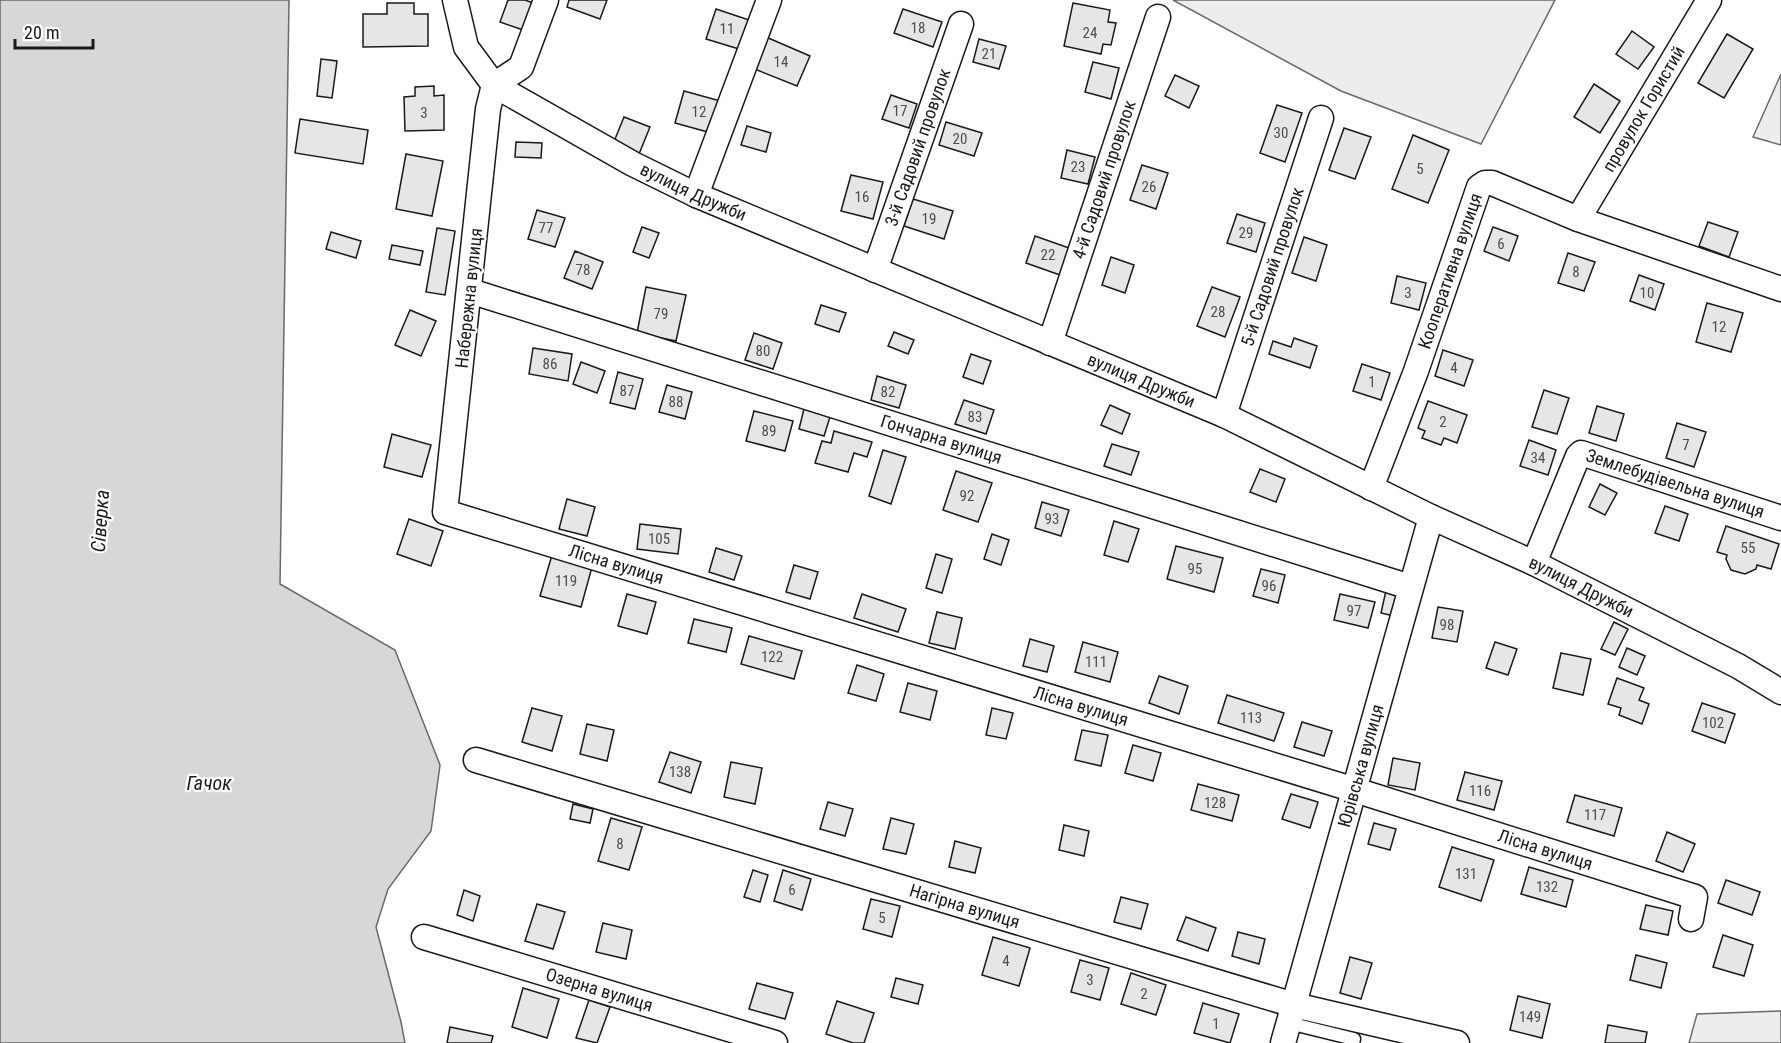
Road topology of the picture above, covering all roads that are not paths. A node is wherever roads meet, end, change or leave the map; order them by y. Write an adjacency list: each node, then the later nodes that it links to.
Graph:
1 (455, 0): 7 (street)
2 (546, 0): 7 (street)
3 (769, 0): 9 (street)
4 (1709, 0): 10 (street, провулок Гористий)
5 (1158, 17): 14 (street, 4-й Садовий провулок)
6 (961, 24): 11 (street, 3-й Садовий провулок)
7 (494, 85): 9 (street, вулиця Дружби); 13 (street, Набережна вулиця)
8 (1321, 118): 15 (street, 5-й Садовий провулок)
9 (696, 195): 11 (street, вулиця Дружби)
10 (1578, 219): 12 (street, Кооперативна вулиця); 16 (street, Кооперативна вулиця)
11 (875, 270): 14 (street, вулиця Дружби)
12 (1781, 290)
13 (470, 291): 17 (street, Набережна вулиця); 21 (street, Гончарна вулиця)
14 (1050, 343): 15 (street, вулиця Дружби)
15 (1224, 415): 16 (street, вулиця Дружби)
16 (1371, 488): 18 (street, вулиця Дружби)
17 (445, 512): 24 (street, Лісна вулиця)
18 (1431, 517): 20 (street, вулиця Дружби); 21 (street, Юрівська вулиця)
19 (1781, 518): 20 (street, Землебудівельна вулиця)
20 (1534, 563): 22 (street, вулиця Дружби)
21 (1410, 587): 24 (street, Юрівська вулиця)
22 (1781, 692)
23 (476, 760): 27 (street, Нагірна вулиця)
24 (1355, 790): 25 (street, Лісна вулиця); 27 (street, Юрівська вулиця)
25 (1690, 918)
26 (424, 938): 28 (street, Озерна вулиця)
27 (1290, 1021): 29 (lane); 30 (street, Нагірна вулиця)
28 (775, 1043)
29 (1353, 1043)
30 (1457, 1043)

